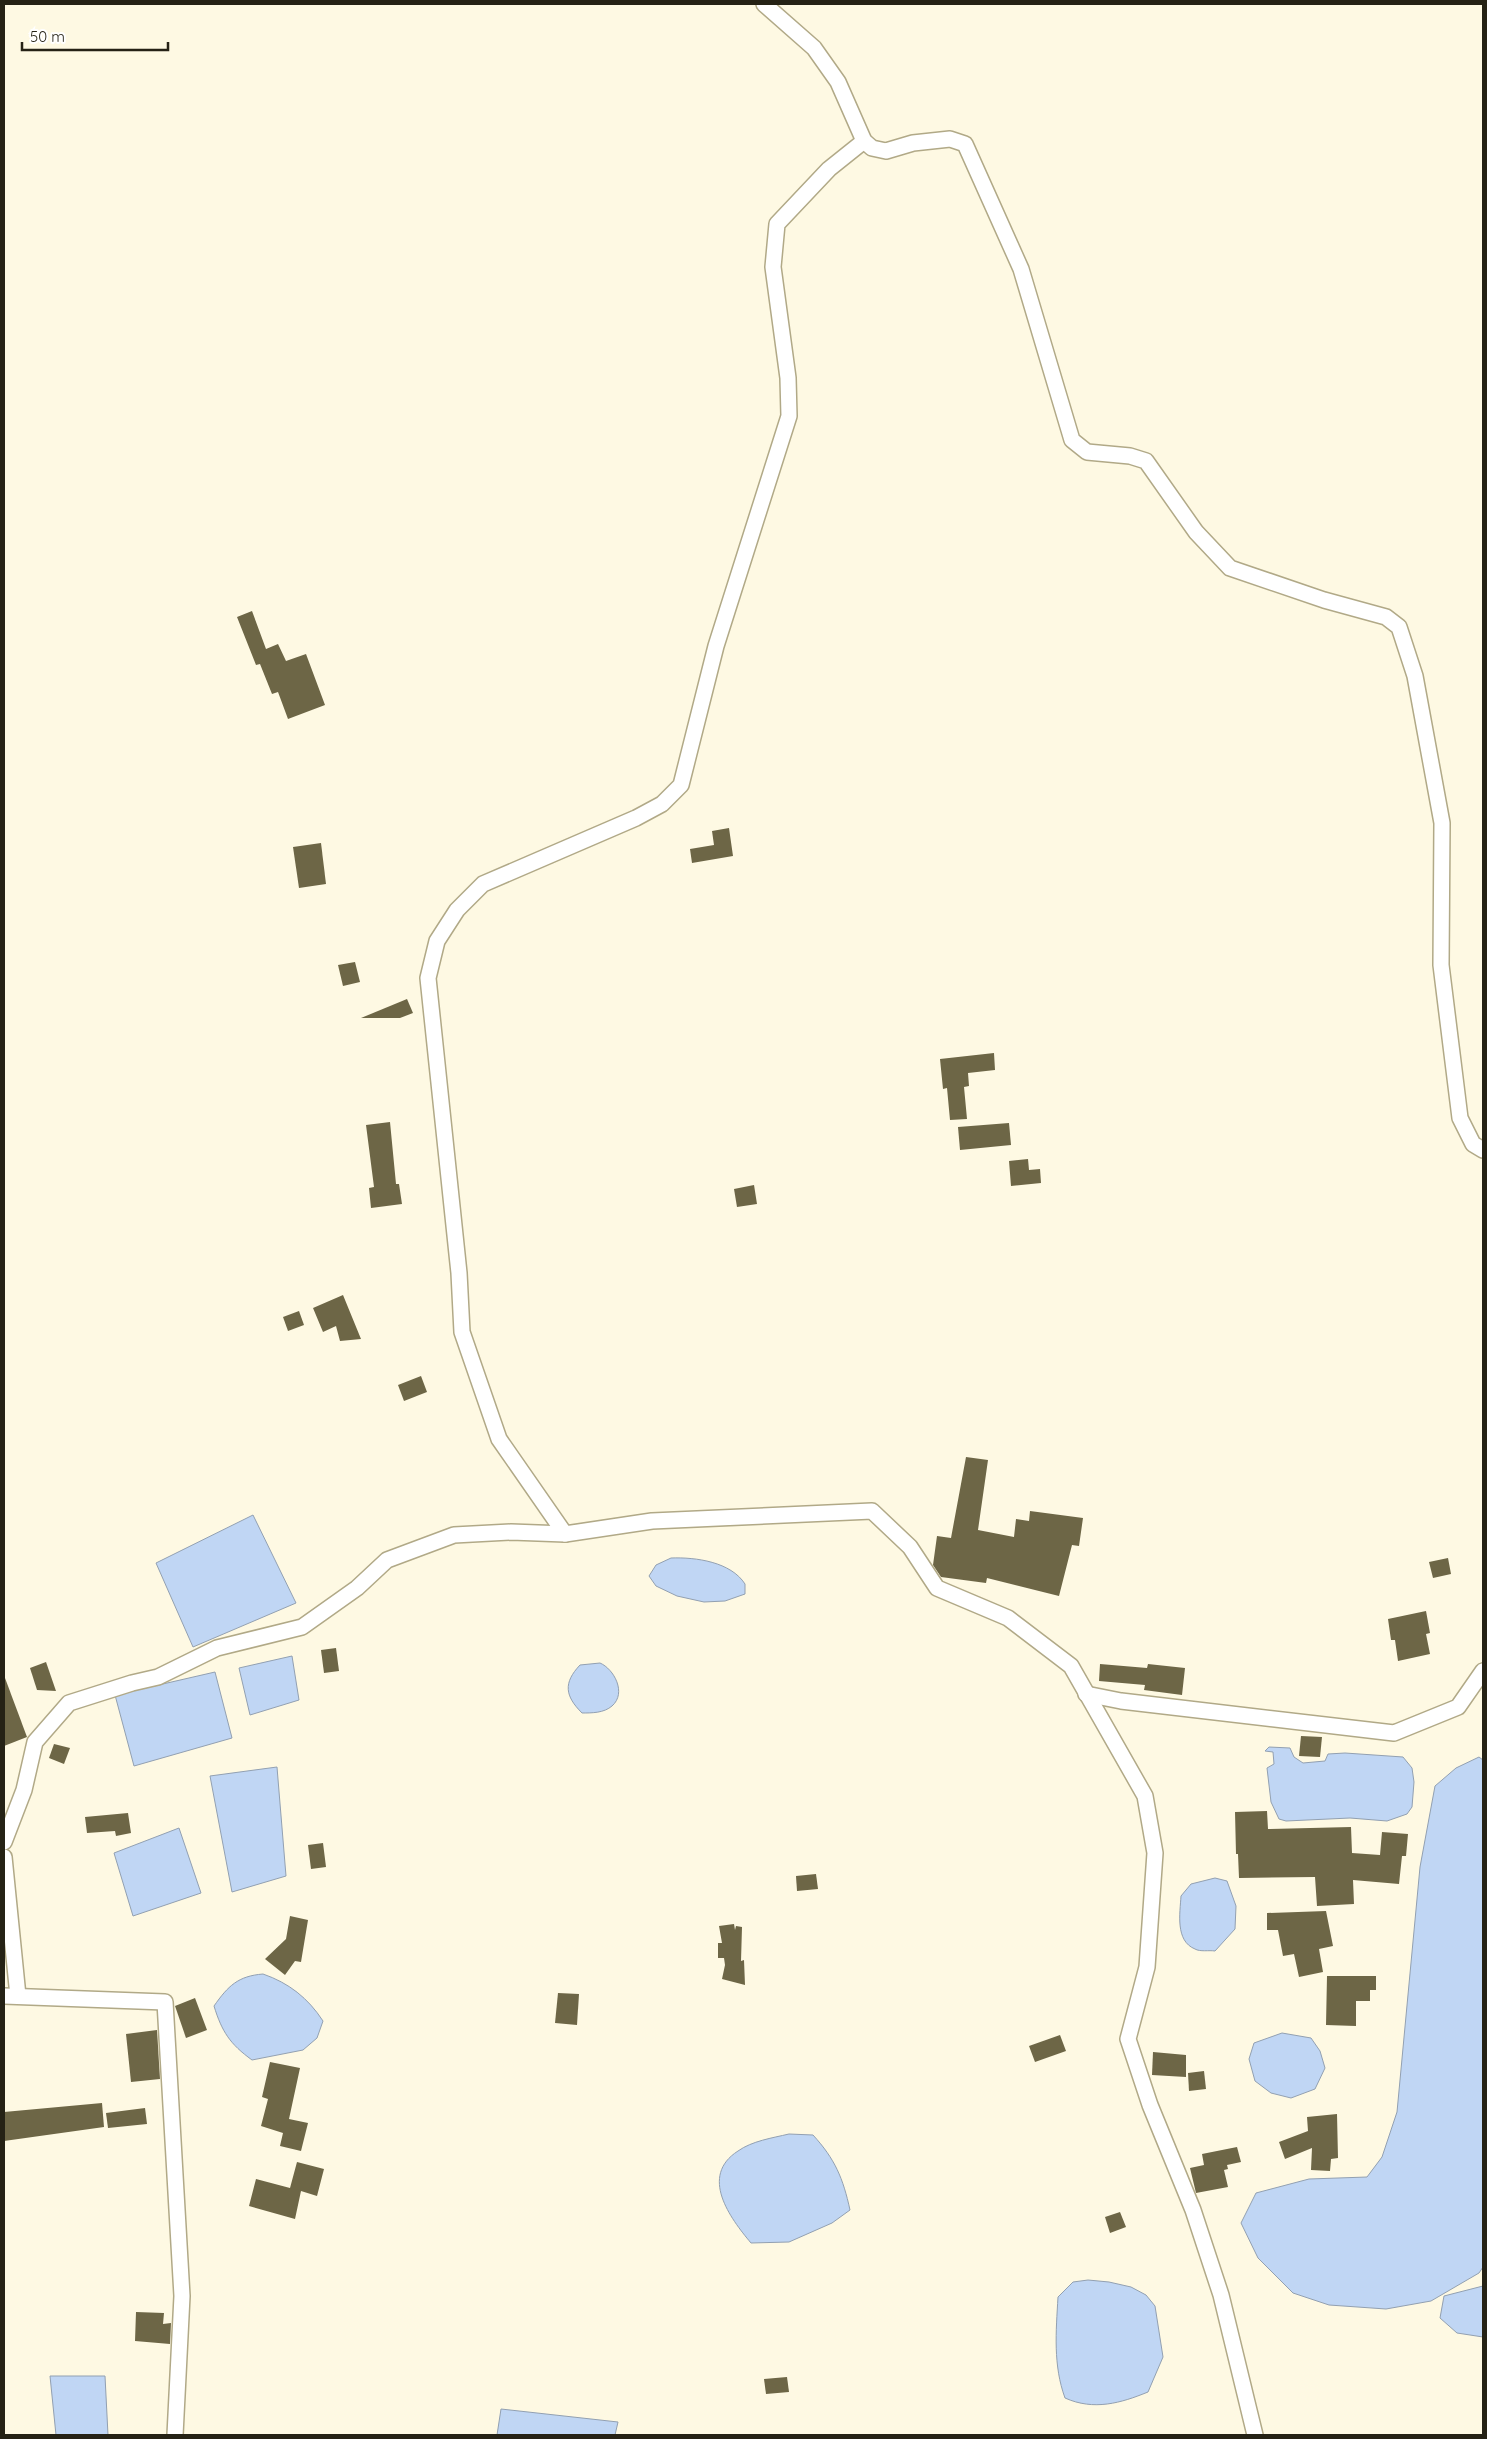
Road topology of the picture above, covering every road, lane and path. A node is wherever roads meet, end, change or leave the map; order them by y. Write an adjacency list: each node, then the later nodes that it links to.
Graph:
1 (764, 4): 2 (street)
2 (864, 141): 3 (street); 4 (street)
3 (1483, 1150)
4 (565, 1534): 6 (street); 7 (street)
5 (1483, 1671): 6 (street)
6 (1086, 1694): 11 (street)
7 (4, 1842)
8 (4, 1857): 9 (street)
9 (11, 1996): 10 (street)
10 (175, 2435)
11 (1255, 2435)

